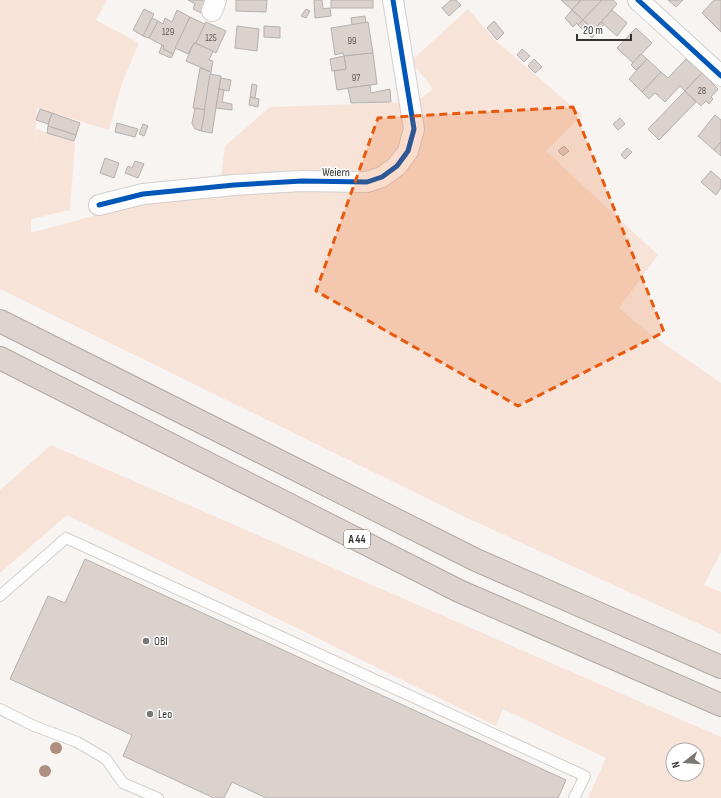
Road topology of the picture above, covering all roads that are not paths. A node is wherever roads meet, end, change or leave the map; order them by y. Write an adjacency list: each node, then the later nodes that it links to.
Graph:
1 (393, 0): 4 (street, Weiern)
2 (638, 0): 3 (street)
3 (721, 76)
4 (99, 205)
5 (0, 321): 8 (highway)
6 (0, 358): 9 (highway, A 44)
7 (0, 596): 12 (lane)
8 (721, 667)
9 (721, 705)
10 (0, 709): 11 (lane)
11 (158, 798)
12 (574, 798)

